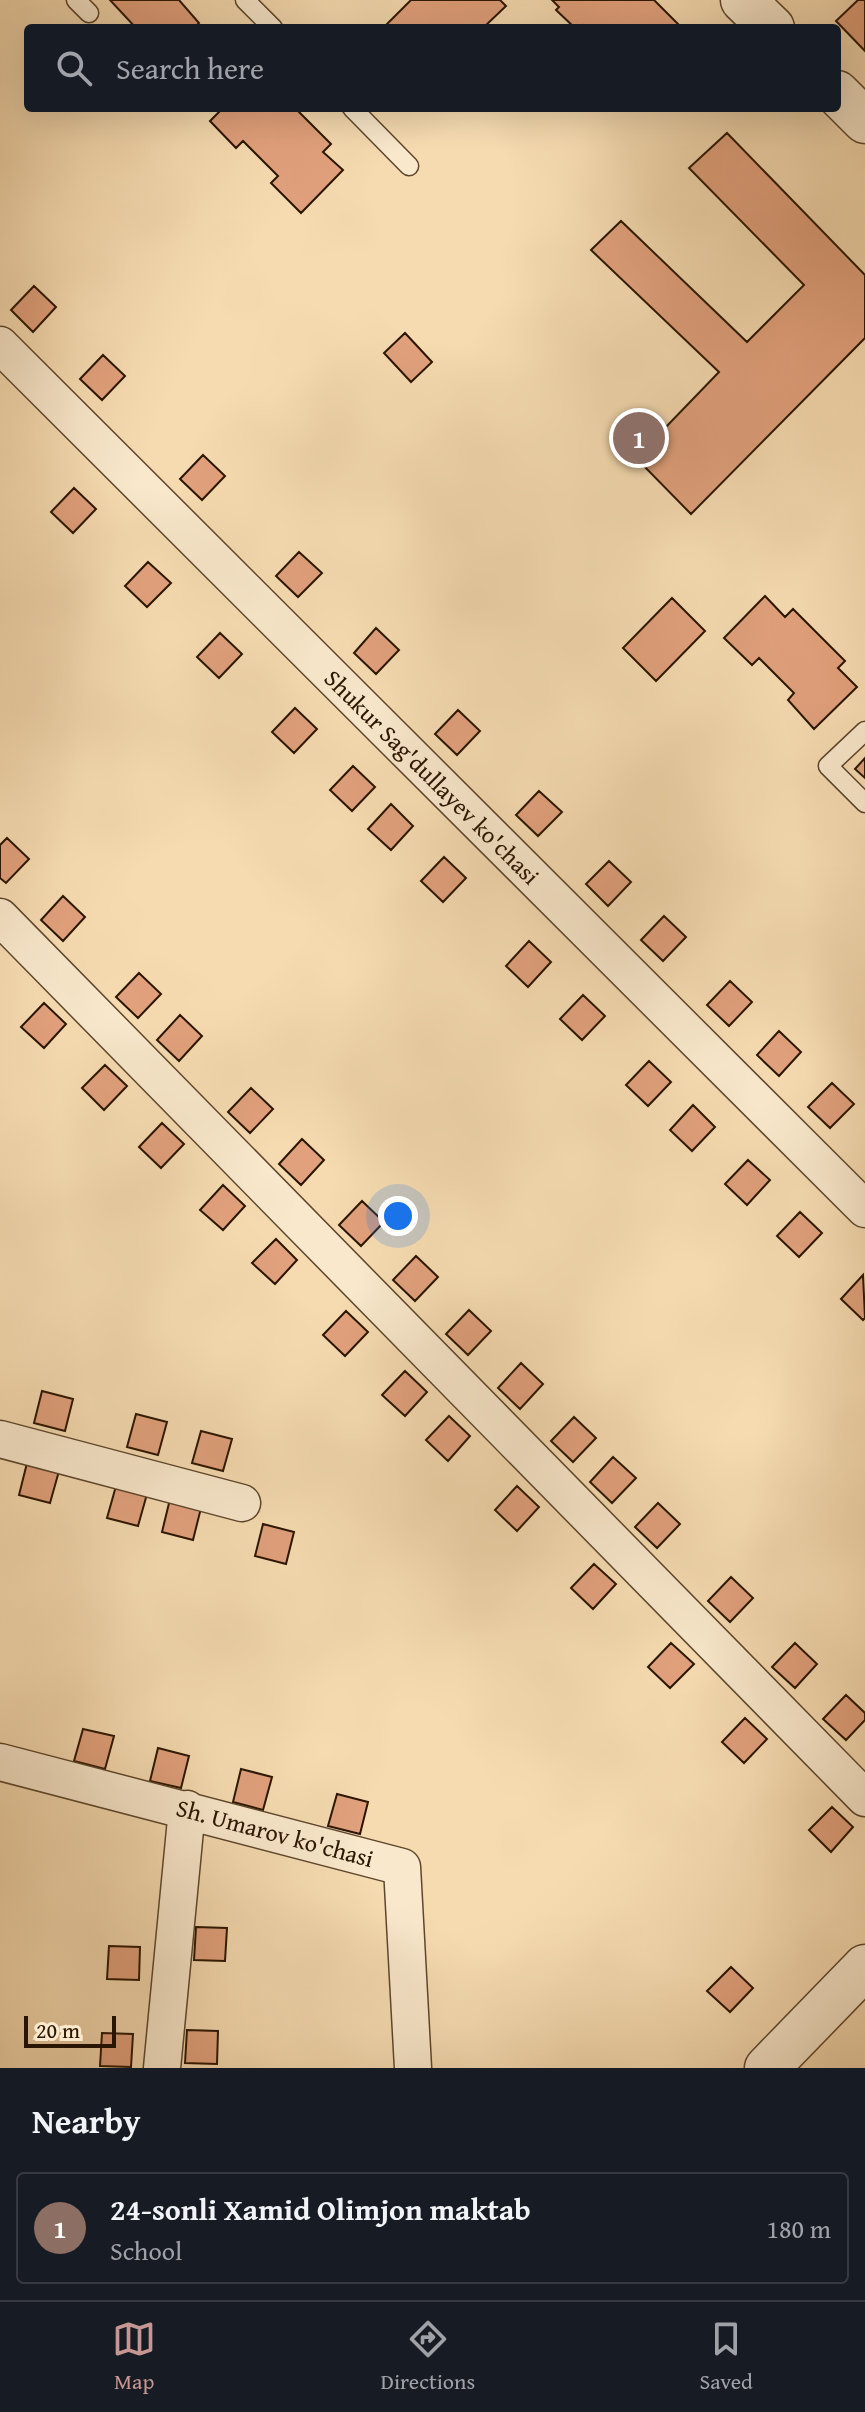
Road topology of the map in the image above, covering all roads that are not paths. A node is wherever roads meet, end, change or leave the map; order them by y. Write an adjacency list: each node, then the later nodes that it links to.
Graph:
1 (245, 0): 3 (lane)
2 (743, 0): 4 (street)
3 (269, 24)
4 (768, 24)
5 (841, 97): 7 (street)
6 (356, 112): 8 (lane)
7 (865, 121)
8 (409, 166)
9 (0, 345): 13 (street, Shukur Sag'dullayev ko'chasi)
10 (865, 731): 11 (lane)
11 (865, 803)
12 (0, 917): 17 (street)
13 (865, 1209)
14 (0, 1439): 15 (street)
15 (242, 1503)
16 (0, 1762): 18 (street, Sh. Umarov ko'chasi)
17 (865, 1798)
18 (187, 1809): 20 (street); 21 (street, Sh. Umarov ko'chasi)
19 (865, 1967): 22 (street)
20 (162, 2068)
21 (413, 2068)
22 (767, 2068)

